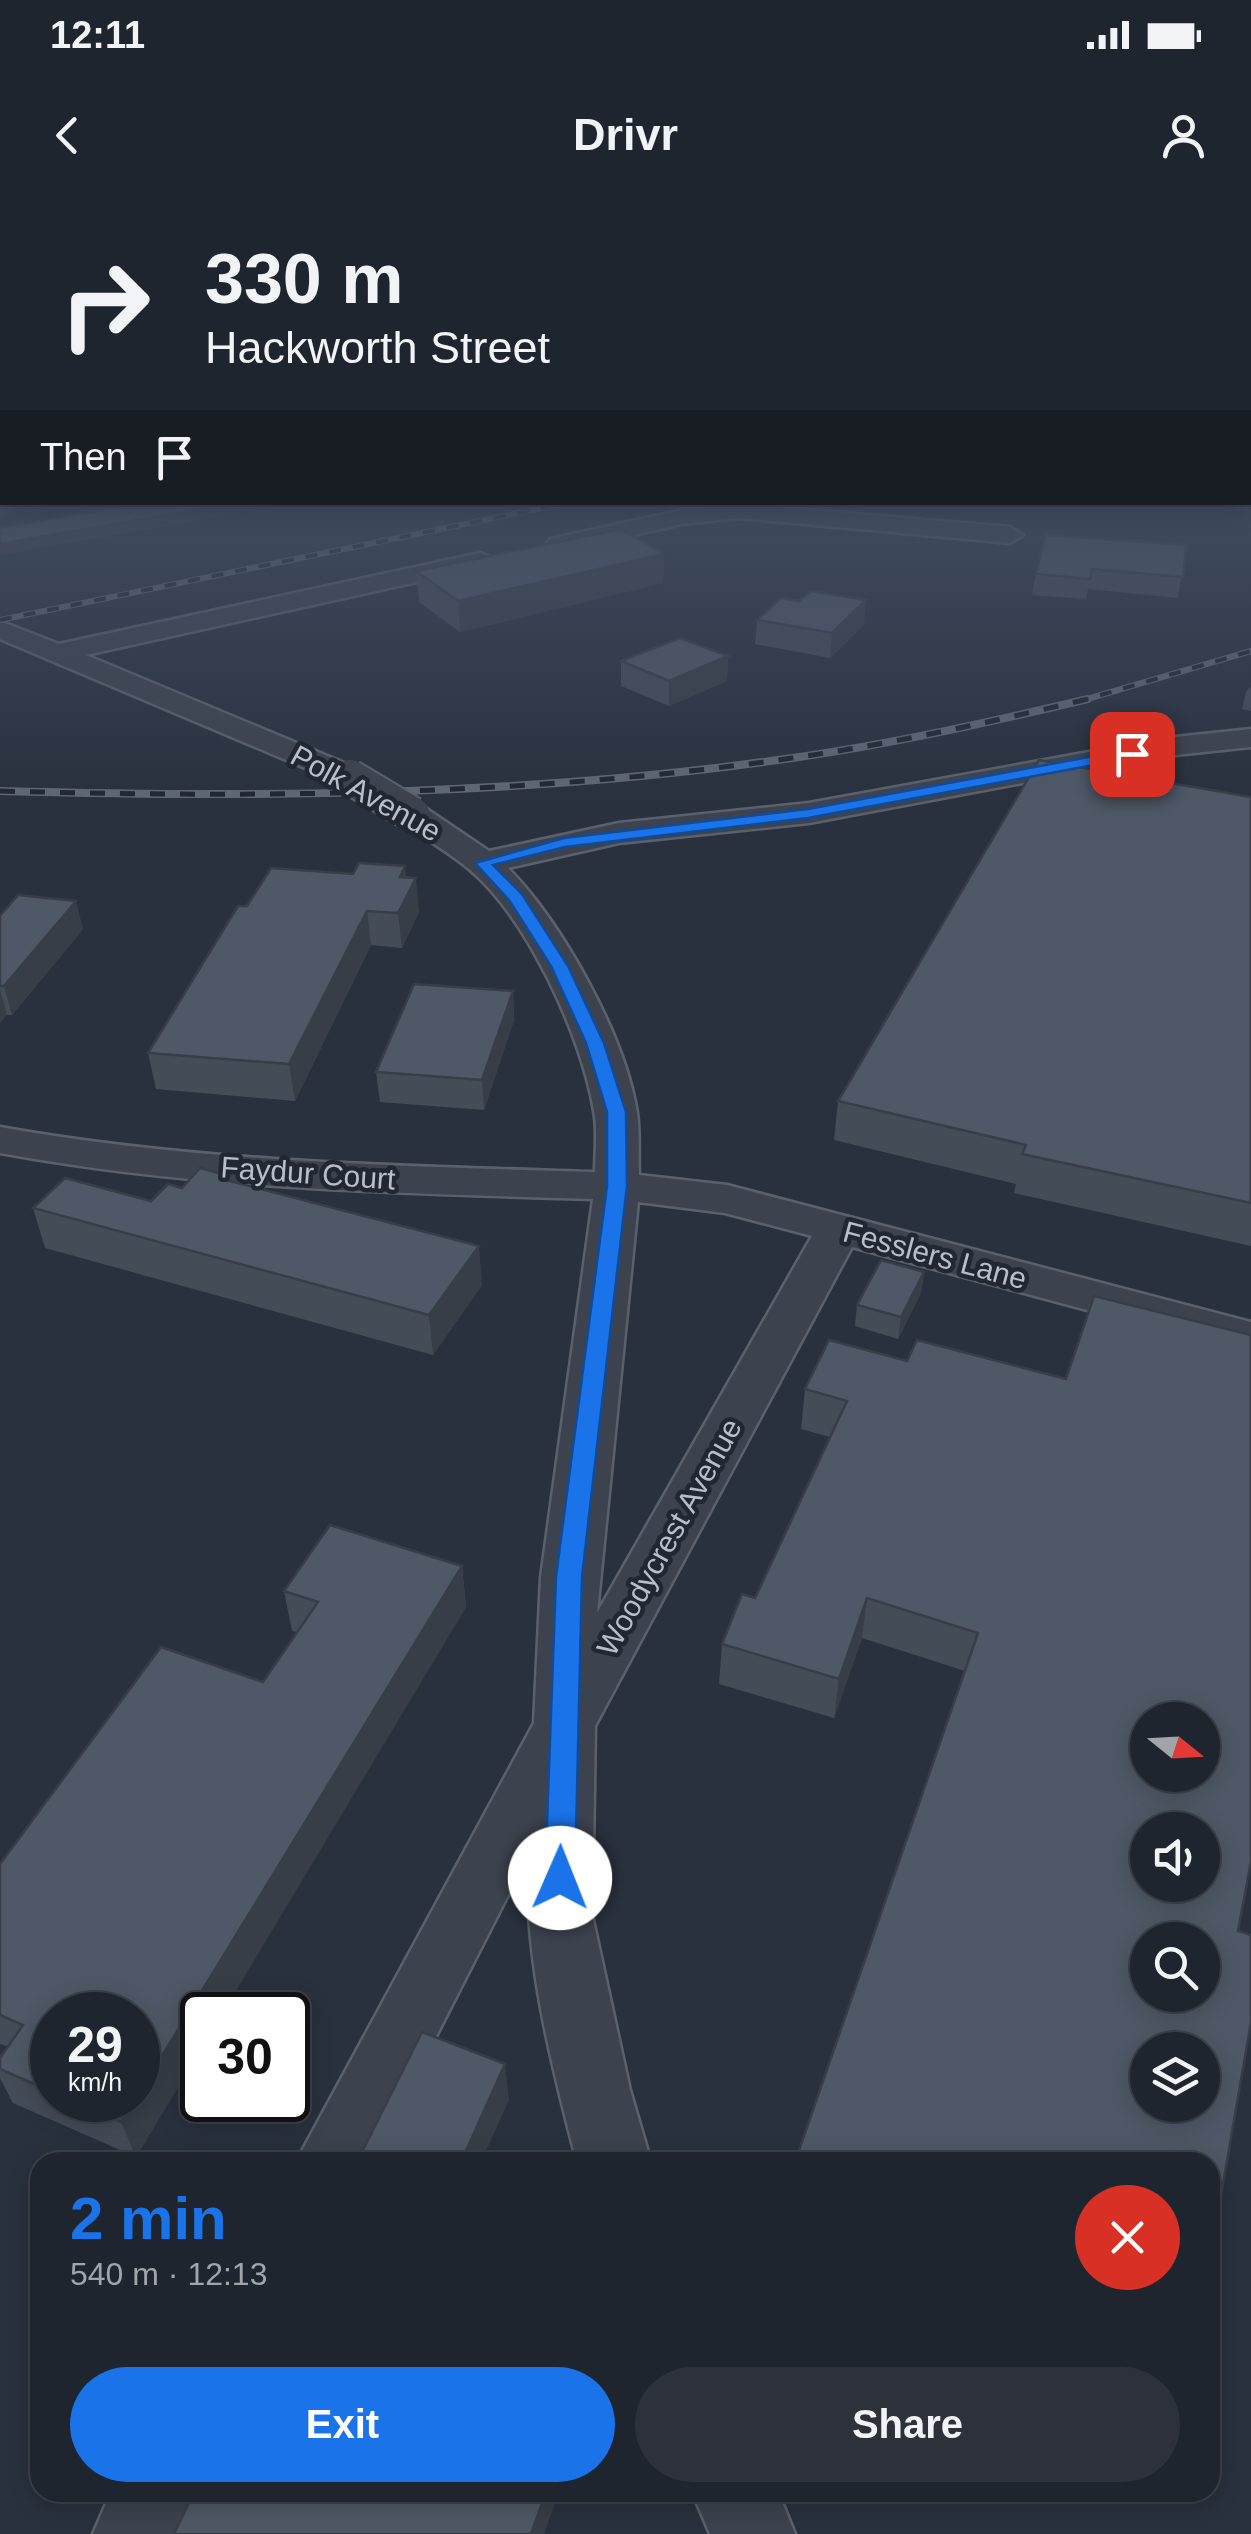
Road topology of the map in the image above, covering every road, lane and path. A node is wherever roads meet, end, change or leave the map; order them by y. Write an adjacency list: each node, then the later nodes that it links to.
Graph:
1 (393, 580): 3 (street)
2 (1, 630): 3 (street, Polk Avenue)
3 (60, 652): 5 (street, Polk Avenue, bridge)
4 (1251, 738): 5 (street)
5 (482, 863): 7 (street, Polk Avenue)
6 (0, 1140): 7 (street, Faydur Court)
7 (617, 1186): 8 (street, Fesslers Lane); 10 (street, Polk Avenue)
8 (838, 1230): 9 (street, Fesslers Lane); 10 (street, Woodycrest Avenue)
9 (1251, 1338)
10 (563, 1728): 11 (street, Woodycrest Avenue); 12 (street, Polk Avenue)
11 (337, 2152)
12 (611, 2152)
13 (152, 2502): 15 (street)
14 (739, 2502): 16 (street)
15 (135, 2534)
16 (753, 2534)

